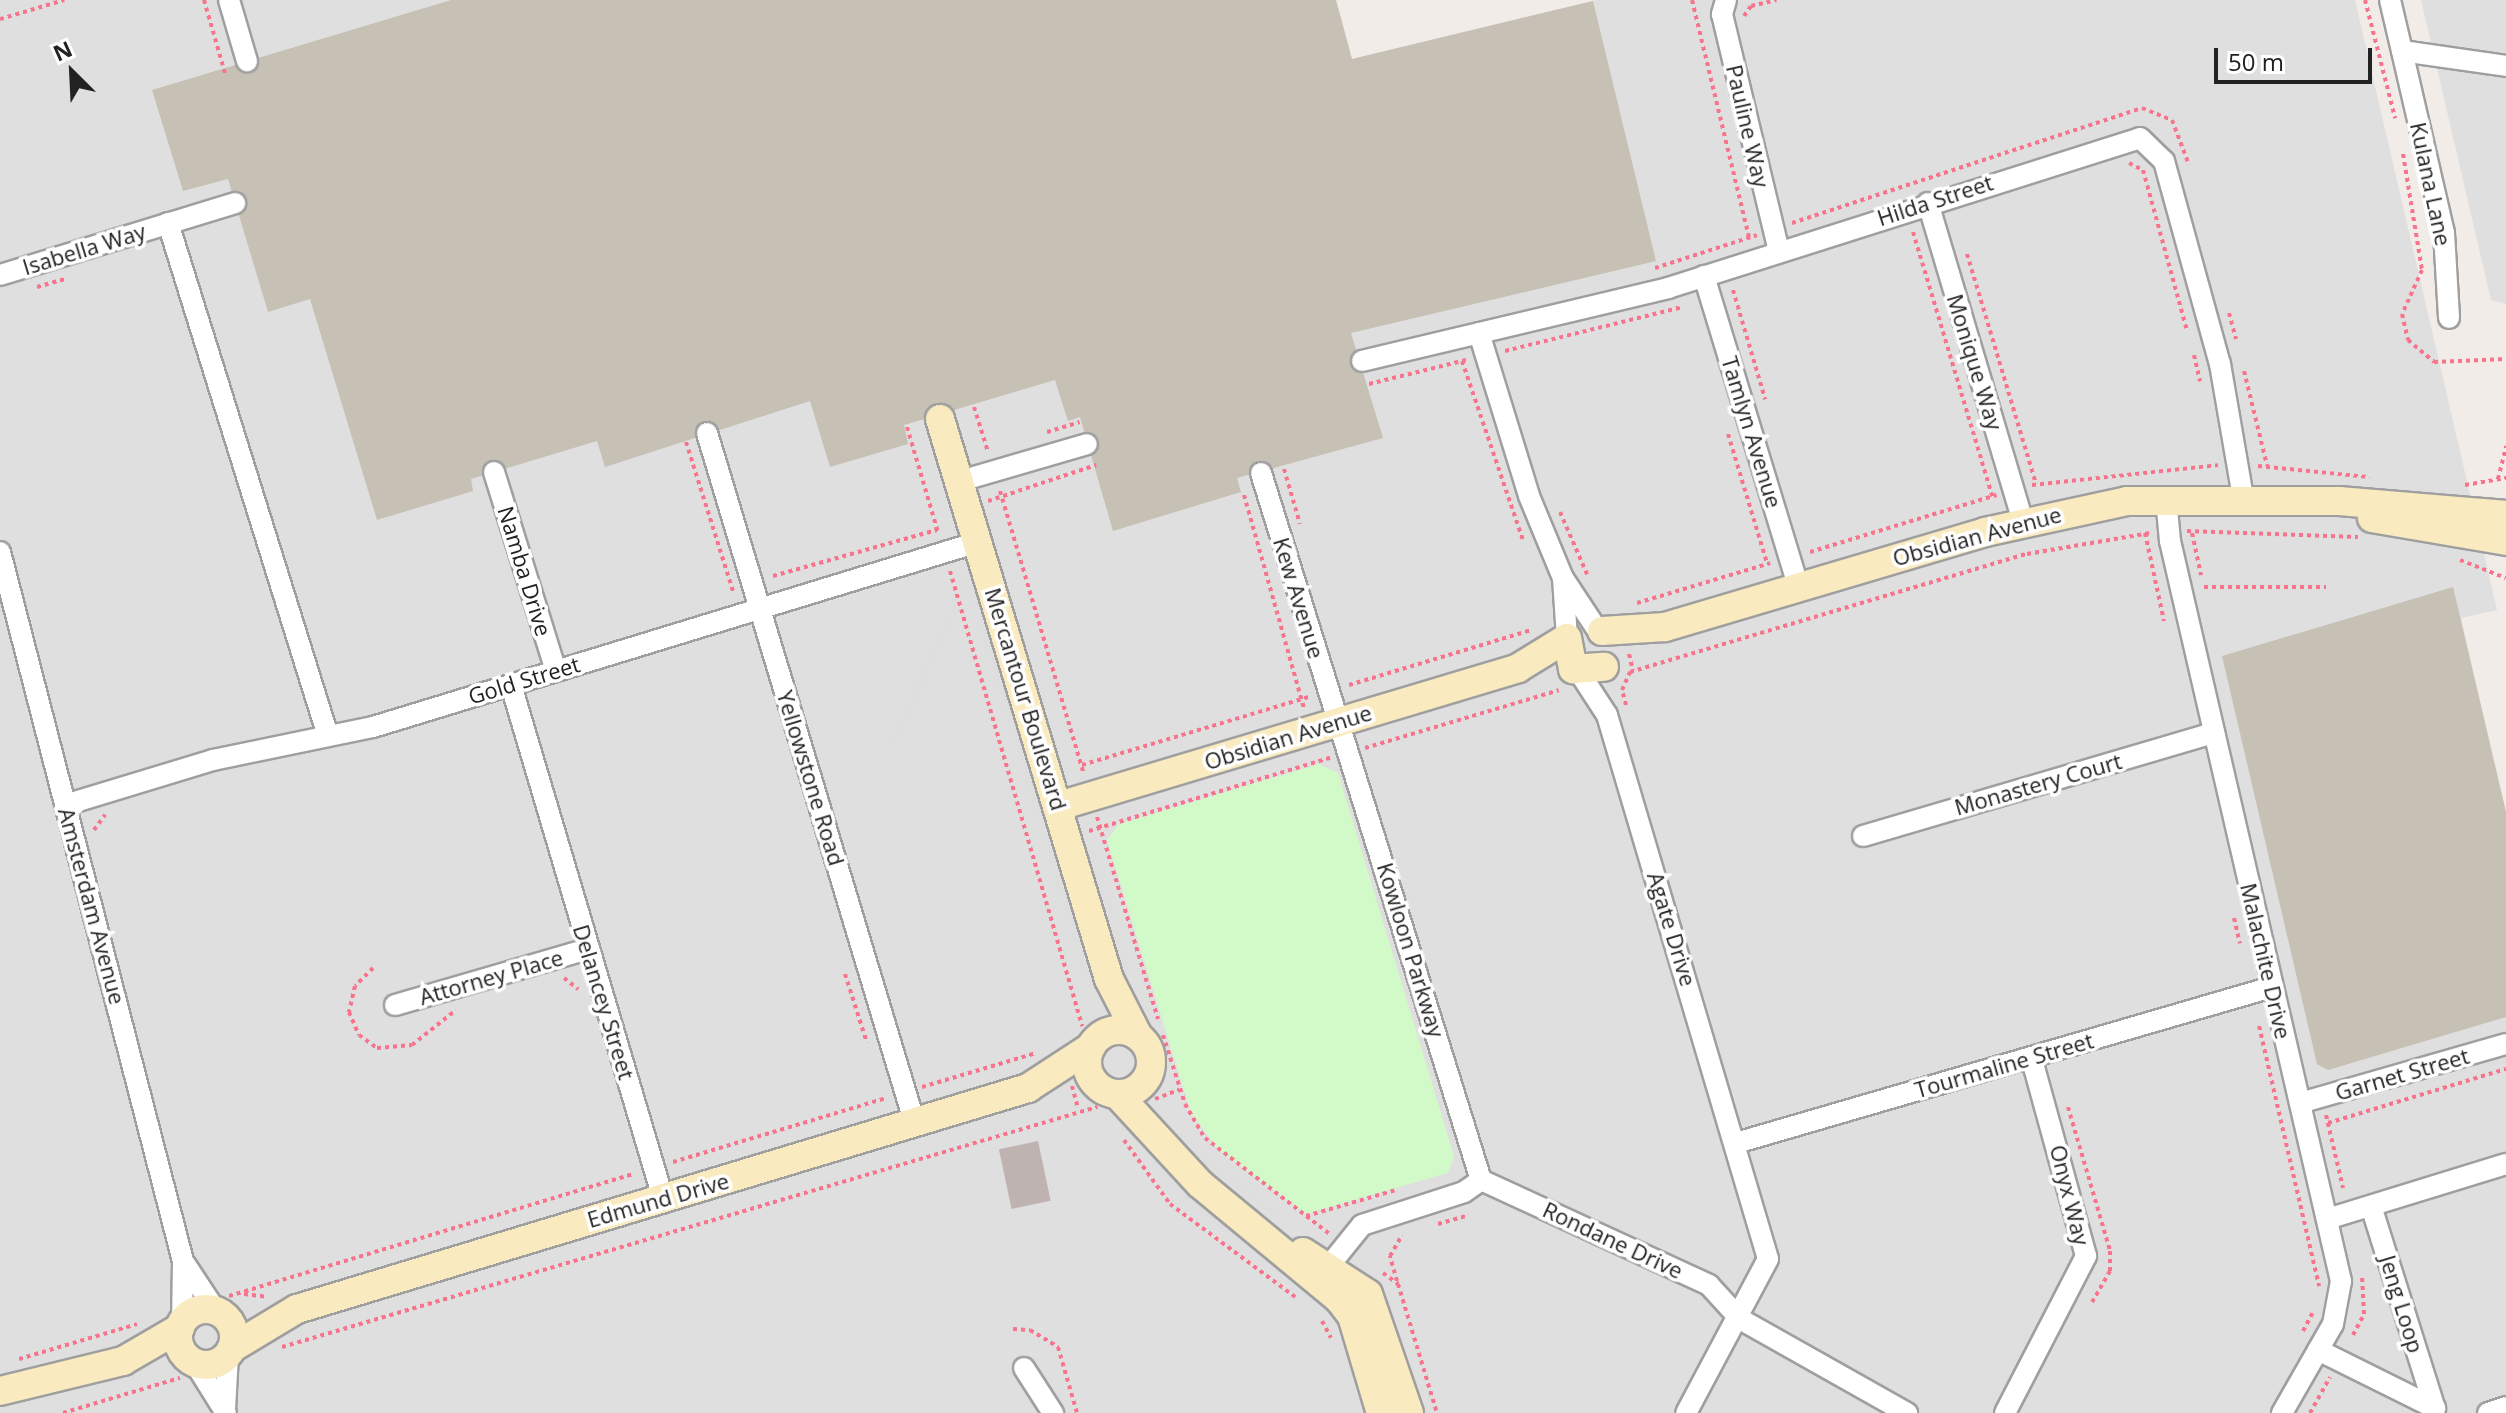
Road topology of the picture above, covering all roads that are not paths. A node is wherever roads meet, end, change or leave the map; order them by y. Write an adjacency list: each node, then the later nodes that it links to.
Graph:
1 (229, 0): 5 (street)
2 (1726, 0): 10 (street, Pauline Way)
3 (2390, 0): 4 (street, Kulana Lane)
4 (2402, 51): 6 (street); 13 (street, Kulana Lane)
5 (247, 61)
6 (2506, 66)
7 (235, 203): 9 (street, Isabella Way)
8 (1928, 203): 10 (street, Hilda Street); 22 (street, Hilda Street); 26 (street, Monique Way)
9 (168, 223): 11 (street, Isabella Way); 40 (street)
10 (1779, 252): 12 (street, Hilda Street)
11 (0, 275)
12 (1704, 276): 14 (street, Hilda Street); 30 (street, Tamlyn Avenue)
13 (2449, 318)
14 (1479, 333): 15 (street, Hilda Street); 33 (street)
15 (1362, 361)
16 (940, 419): 21 (street, Mercantour Boulevard)
17 (707, 433): 31 (street, Yellowstone Road)
18 (1087, 444): 21 (street)
19 (494, 472): 35 (street, Namba Drive)
20 (1261, 473): 38 (street, Kew Avenue)
21 (963, 494): 28 (street, Mercantour Boulevard)
22 (2243, 497): 23 (street, Obsidian Avenue); 24 (street, Obsidian Avenue)
23 (2166, 498): 26 (street, Obsidian Avenue); 39 (street, Malachite Drive)
24 (2297, 501): 25 (street, Obsidian Avenue); 27 (street, Obsidian Avenue)
25 (2506, 515)
26 (2023, 521): 30 (street, Obsidian Avenue)
27 (2506, 541)
28 (978, 542): 31 (street, Gold Street); 42 (street, Mercantour Boulevard)
29 (0, 552): 41 (street, Amsterdam Avenue)
30 (1799, 588): 32 (street, Obsidian Avenue)
31 (760, 608): 35 (street, Gold Street); 56 (street, Yellowstone Road)
32 (1665, 627): 33 (street, Obsidian Avenue); 36 (street, Obsidian Avenue)
33 (1576, 631): 34 (street, Obsidian Avenue); 36 (street); 36 (street)
34 (1518, 668): 36 (street, Obsidian Avenue); 38 (street, Obsidian Avenue)
35 (556, 671): 37 (street, Gold Street)
36 (1587, 673): 58 (street, Agate Drive)
37 (511, 685): 40 (street, Gold Street); 44 (street, Delancey Street)
38 (1338, 721): 42 (street, Obsidian Avenue); 60 (street, Kowloon Parkway)
39 (2214, 733): 43 (street, Monastery Court); 46 (street, Malachite Drive)
40 (328, 736): 41 (street, Gold Street)
41 (65, 805): 64 (street, Amsterdam Avenue)
42 (1059, 806): 45 (street, Mercantour Boulevard)
43 (1863, 836)
44 (588, 949): 47 (street, Attorney Place); 61 (street, Delancey Street)
45 (1109, 979): 48 (street, Mercantour Boulevard); 49 (street, Mercantour Boulevard)
46 (2272, 987): 51 (street, Tourmaline Street); 55 (street, Malachite Drive)
47 (395, 1005)
48 (1138, 1036): 49 (street); 52 (street)
49 (1089, 1039): 53 (street); 54 (street)
50 (2505, 1044): 55 (street, Garnet Street)
51 (2031, 1057): 58 (street, Tourmaline Street); 85 (street, Onyx Way)
52 (1148, 1077): 54 (street); 57 (street)
53 (1028, 1088): 54 (street); 56 (street, Edmund Drive)
54 (1107, 1097): 57 (street)
55 (2300, 1103): 63 (street, Malachite Drive)
56 (915, 1124): 61 (street, Edmund Drive)
57 (1162, 1137): 65 (street)
58 (1736, 1143): 68 (street, Agate Drive)
59 (2506, 1164): 62 (street)
60 (1481, 1180): 65 (street); 68 (street, Rondane Drive)
61 (663, 1198): 67 (street, Edmund Drive)
62 (2371, 1206): 63 (street); 78 (street, Jeng Loop)
63 (2327, 1219): 70 (street, Malachite Drive)
64 (183, 1261): 66 (street, Amsterdam Avenue); 69 (street, Amsterdam Avenue)
65 (1323, 1273): 81 (street); 82 (street)
66 (226, 1306): 67 (street, Edmund Drive); 69 (street); 71 (street)
67 (289, 1312): 71 (street, Edmund Drive)
68 (1740, 1319): 83 (street, Agate Drive); 84 (street, Rondane Drive)
69 (181, 1326): 72 (street); 73 (street)
70 (2318, 1350): 78 (street, Jeng Loop); 86 (street, Malachite Drive)
71 (230, 1351): 72 (street); 79 (street)
72 (191, 1360): 73 (street); 79 (street)
73 (123, 1361): 75 (street)
74 (1024, 1368): 80 (street)
75 (13, 1391): 76 (street)
76 (0, 1406)
77 (2506, 1407): 87 (street)
78 (2435, 1408)
79 (226, 1412)
80 (1053, 1413)
81 (1381, 1413)
82 (1409, 1413)
83 (1686, 1413)
84 (1907, 1413)
85 (2005, 1413)
86 (2282, 1413)
87 (2488, 1413)

